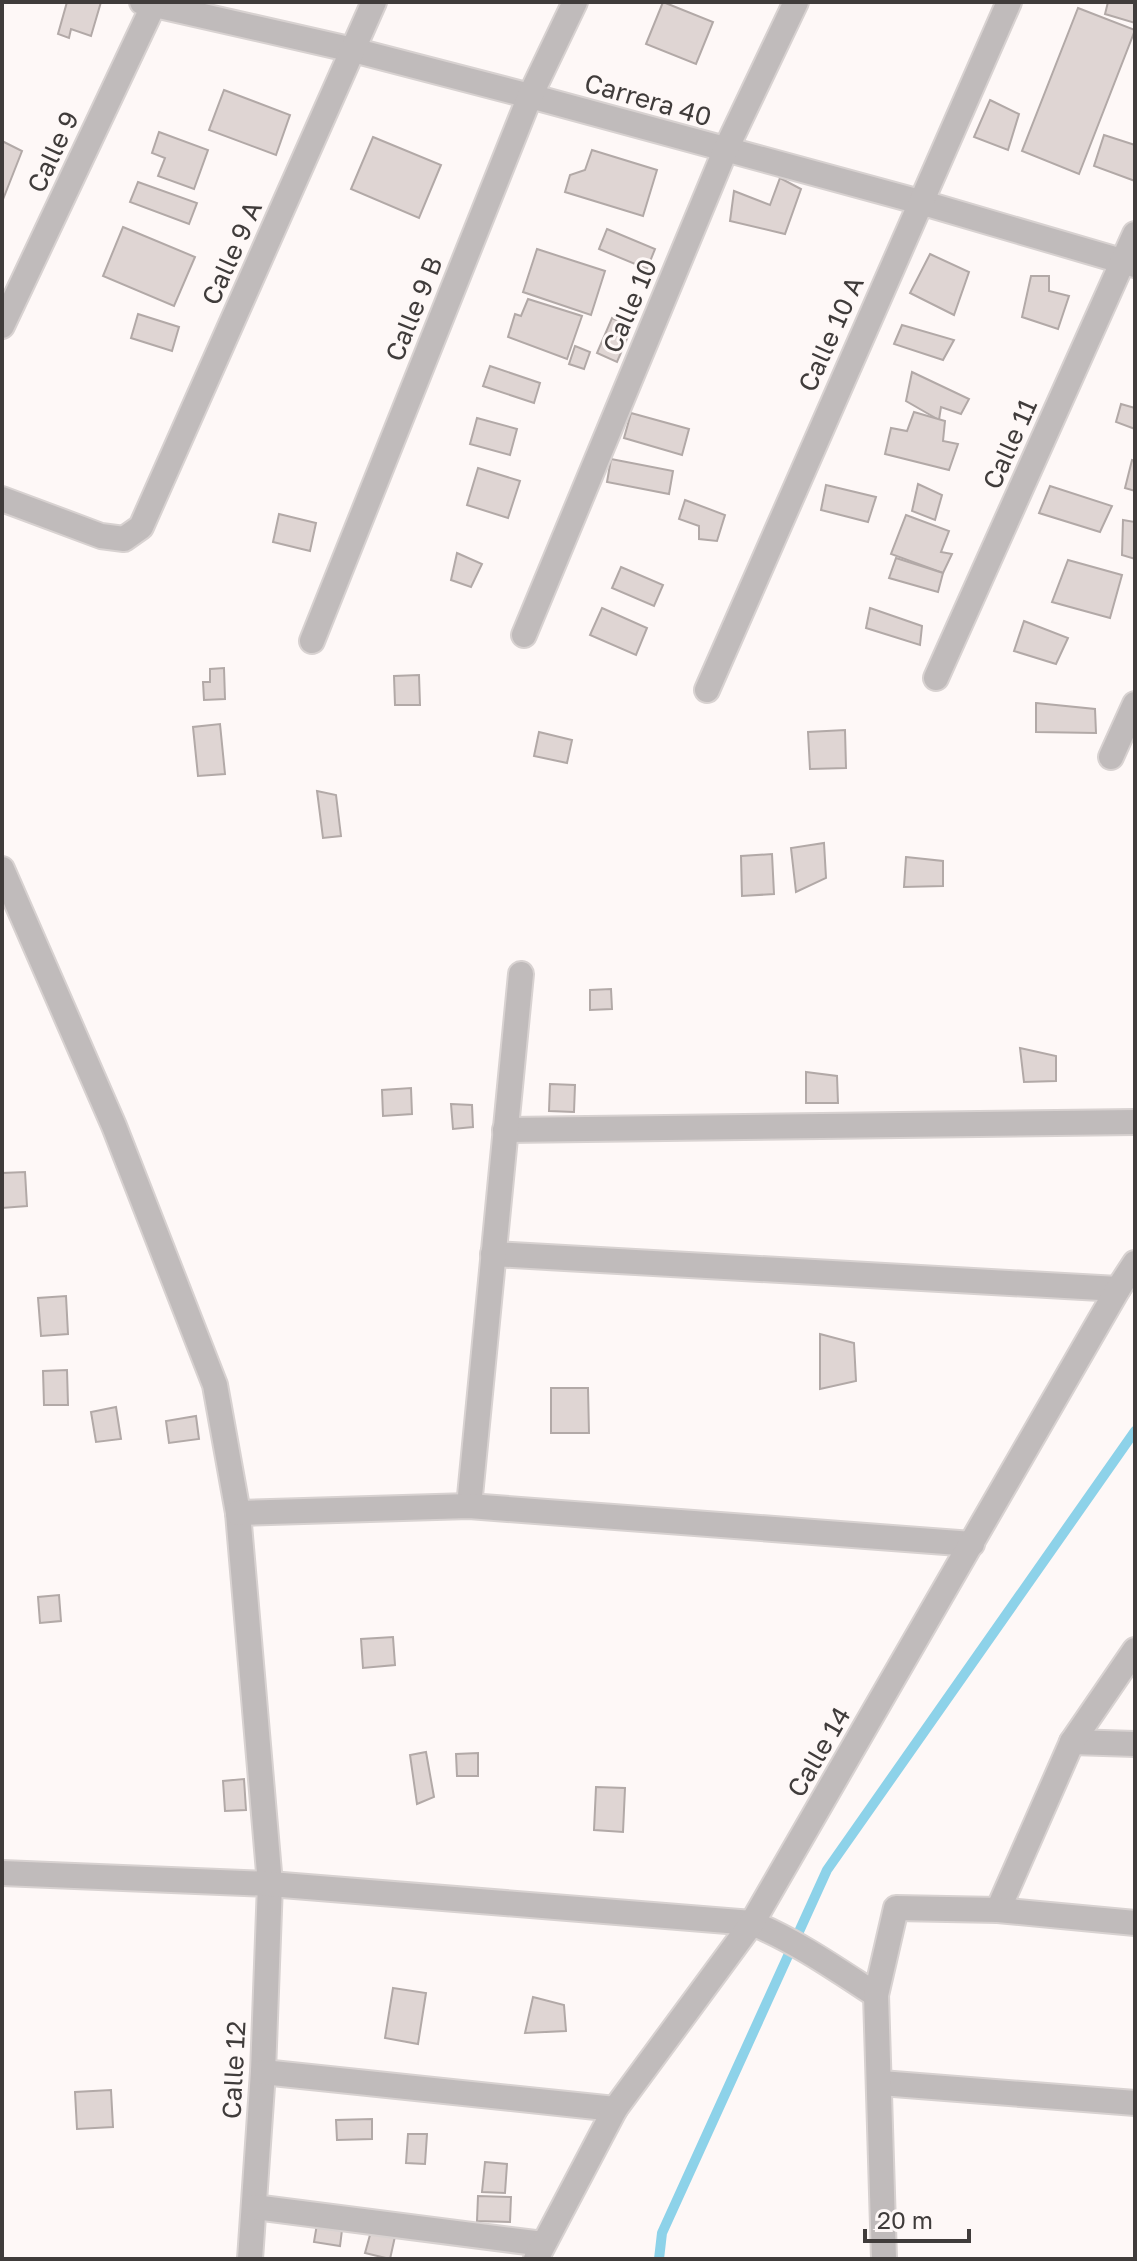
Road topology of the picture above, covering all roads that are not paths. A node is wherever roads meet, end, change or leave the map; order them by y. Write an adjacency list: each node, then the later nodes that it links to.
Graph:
1 (374, 2): 6 (street, Calle 9 A)
2 (575, 2): 7 (street, Calle 9 B)
3 (796, 2): 8 (street, Calle 10)
4 (1009, 2): 9 (street, Calle 10 A)
5 (150, 3): 6 (street, Carrera 40); 12 (street, Calle 9)
6 (353, 50): 7 (street, Carrera 40); 13 (street, Calle 9 A)
7 (530, 96): 8 (street, Carrera 40); 15 (street, Calle 9 B)
8 (725, 151): 9 (street, Carrera 40); 14 (street, Calle 10)
9 (920, 202): 11 (street, Carrera 40); 17 (street, Calle 10 A)
10 (1135, 234): 11 (street, Calle 11)
11 (1129, 264): 16 (street, Calle 11)
12 (2, 326)
13 (2, 499)
14 (524, 635)
15 (312, 641)
16 (936, 678)
17 (707, 690)
18 (1135, 704): 19 (street)
19 (1111, 757)
20 (2, 869): 28 (street, Calle 12)
21 (521, 974): 23 (street)
22 (1135, 1122): 23 (street)
23 (505, 1130): 24 (street)
24 (493, 1254): 26 (street); 27 (street)
25 (1135, 1263): 26 (street, Calle 14)
26 (1118, 1289): 29 (street, Calle 14)
27 (469, 1506): 28 (street); 29 (street)
28 (238, 1513): 34 (street, Calle 12)
29 (972, 1544): 37 (street, Calle 14)
30 (1135, 1650): 31 (street)
31 (1072, 1742): 32 (street); 35 (street)
32 (1135, 1744)
33 (2, 1872): 34 (street)
34 (270, 1884): 37 (street); 39 (street, Calle 12)
35 (998, 1910): 36 (street); 38 (street)
36 (1135, 1923)
37 (762, 1927): 38 (street); 42 (street, Calle 14)
38 (876, 1995): 40 (street)
39 (263, 2072): 42 (street); 43 (street, Calle 12)
40 (881, 2083): 41 (street); 46 (street)
41 (1135, 2103)
42 (615, 2109): 44 (street, Calle 14)
43 (254, 2207): 44 (street); 45 (street, Calle 12)
44 (540, 2252)
45 (250, 2259)
46 (884, 2259)

